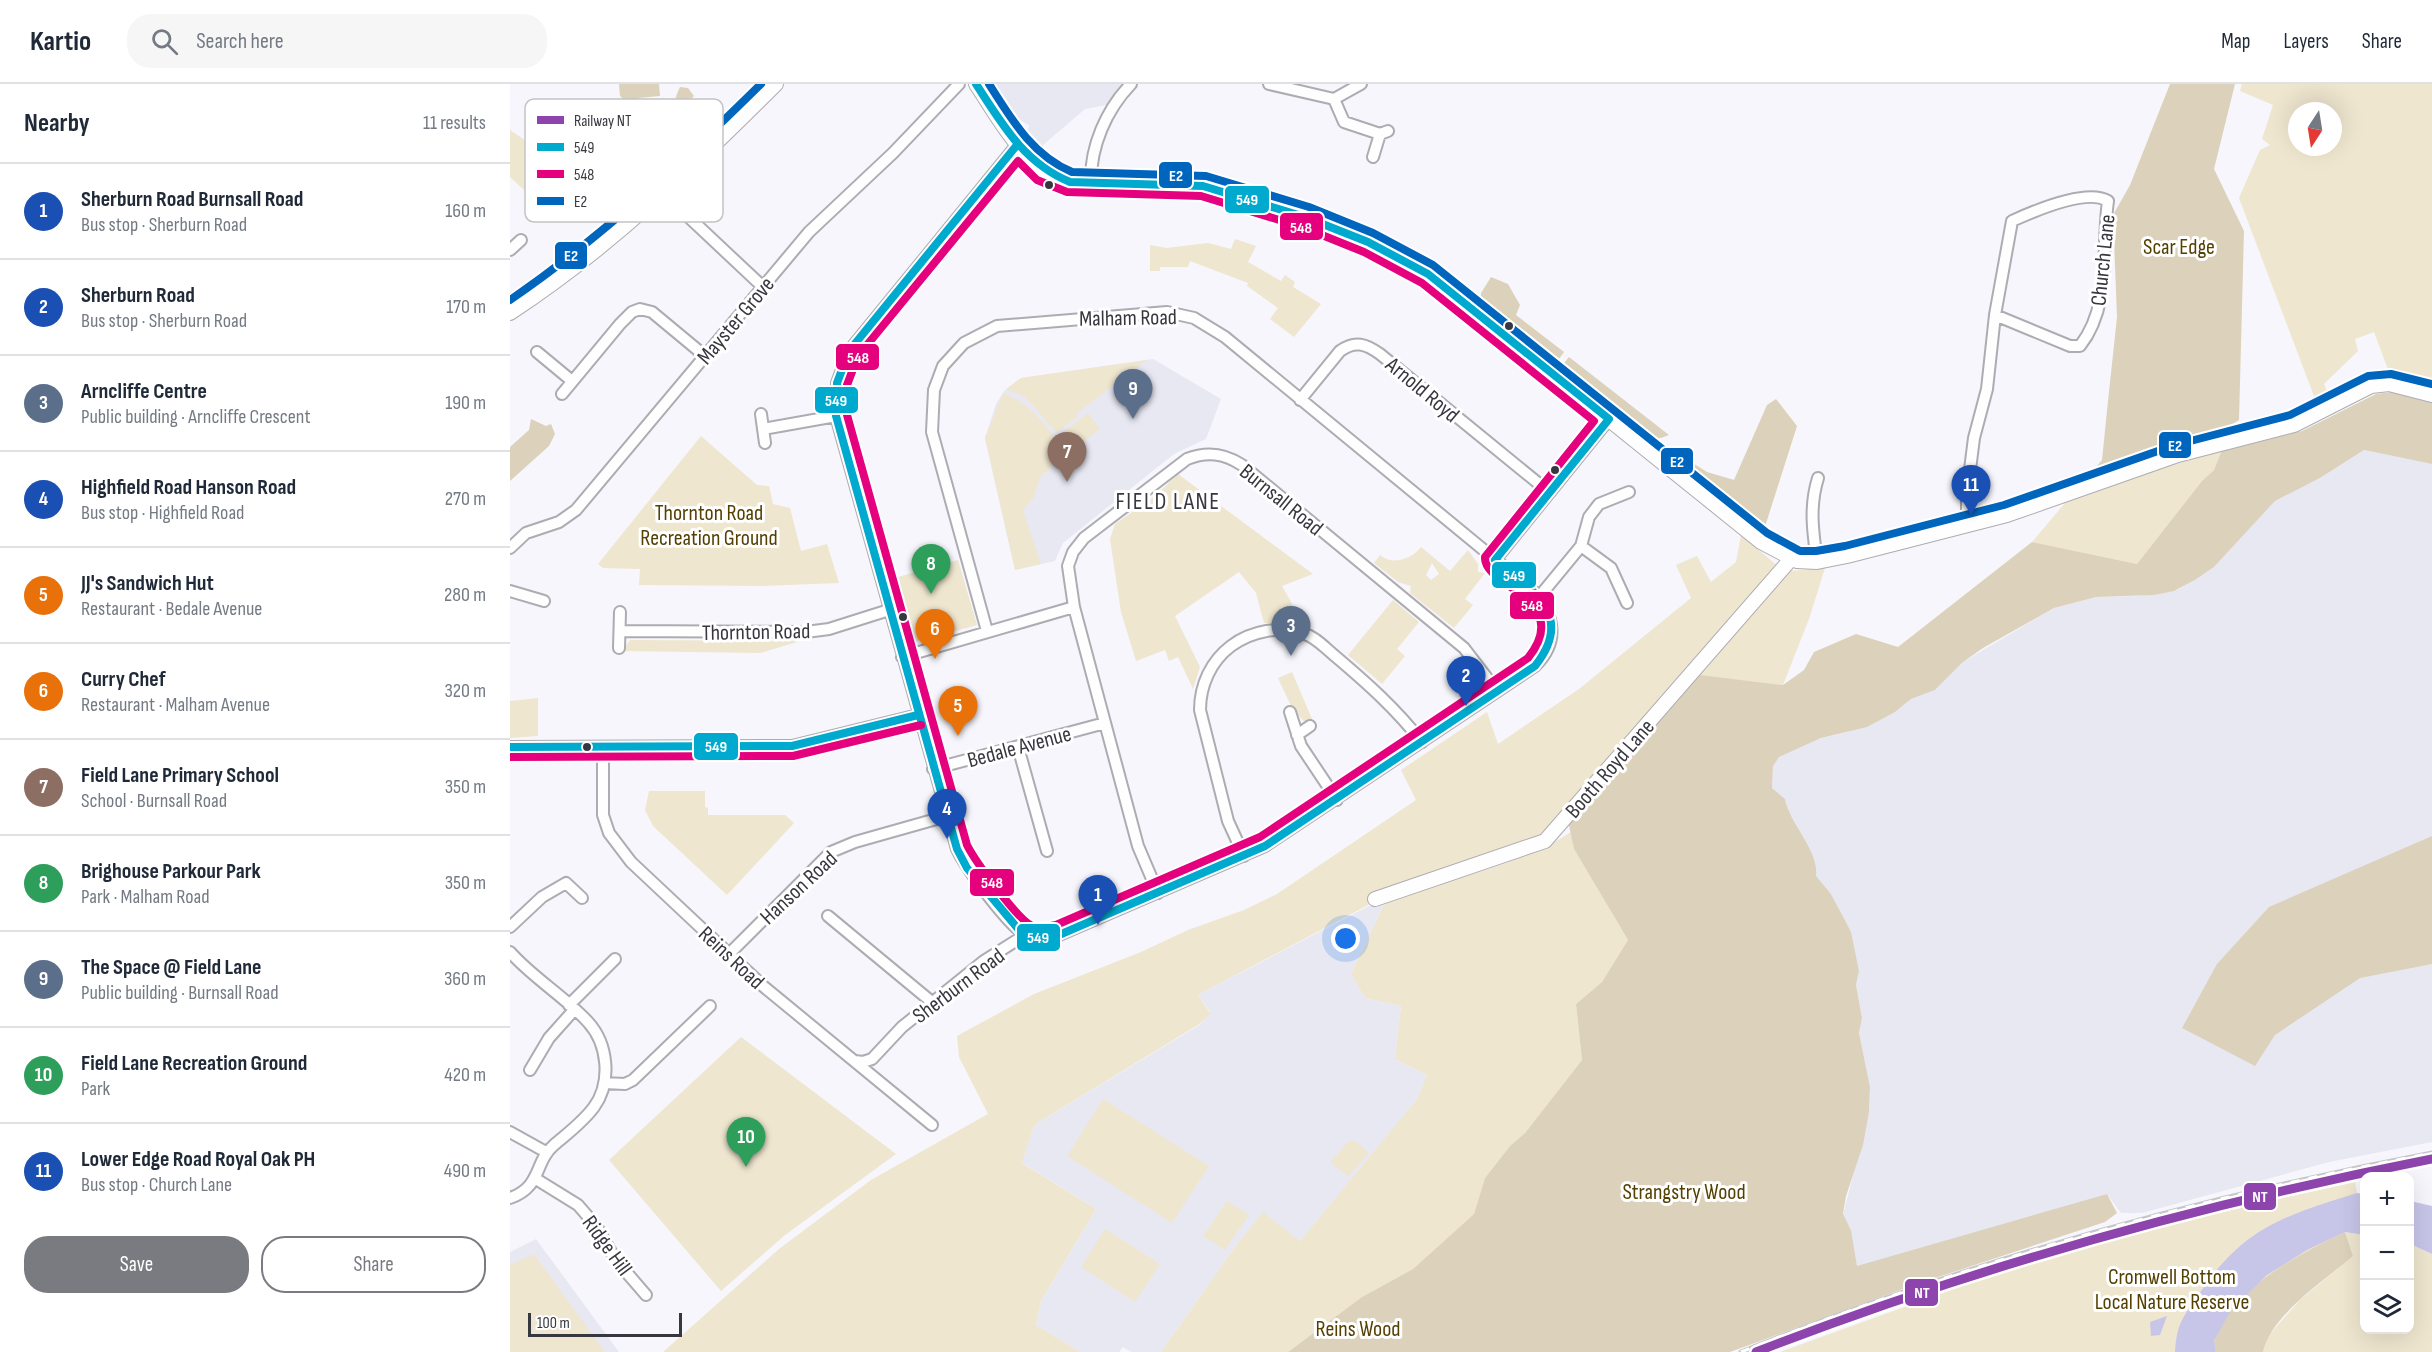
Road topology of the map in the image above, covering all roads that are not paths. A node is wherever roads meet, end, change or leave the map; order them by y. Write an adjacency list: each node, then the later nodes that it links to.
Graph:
1 (776, 84): 8 (street)
2 (958, 84): 16 (street, Mayster Grove)
3 (976, 84): 9 (street)
4 (1131, 84): 11 (street)
5 (1269, 84): 7 (street)
6 (1361, 84): 7 (street)
7 (1334, 99): 10 (street)
8 (723, 135)
9 (1017, 145): 11 (street); 26 (street)
10 (1373, 157)
11 (1091, 183): 27 (street)
12 (628, 222): 17 (street)
13 (698, 222): 16 (street)
14 (521, 240): 15 (street)
15 (510, 250)
16 (764, 287): 20 (street, Mayster Grove)
17 (510, 314)
18 (1995, 315): 18 (street, Church Lane); 33 (street, Church Lane)
19 (537, 352): 21 (street)
20 (705, 356): 21 (street); 35 (street, Mayster Grove)
21 (572, 381): 22 (street)
22 (562, 394)
23 (2432, 395): 33 (street)
24 (1300, 400): 31 (street, Arnold Royd); 37 (street, Malham Road); 47 (street, Malham Road)
25 (761, 414): 28 (street)
26 (836, 416): 28 (street); 44 (street)
27 (1609, 419): 31 (street); 36 (street)
28 (763, 429): 29 (street)
29 (765, 443)
30 (1818, 478): 38 (street)
31 (1549, 492): 37 (street)
32 (1629, 492): 34 (street)
33 (1966, 525): 38 (street)
34 (1581, 546): 40 (street); 42 (street)
35 (510, 548)
36 (1791, 559): 38 (street); 67 (street, Booth Royd Lane)
37 (1495, 560): 40 (street, Malham Road)
38 (1817, 562)
39 (510, 591): 41 (street)
40 (1539, 597): 50 (street, Sherburn Road)
41 (544, 601)
42 (1627, 603)
43 (1074, 607): 47 (street); 50 (street, Burnsall Road); 53 (street, Burnsall Road)
44 (889, 610): 46 (street, Thornton Road); 49 (street)
45 (620, 612): 46 (street)
46 (620, 631): 48 (street)
47 (987, 631): 49 (street)
48 (619, 648)
49 (902, 657): 52 (street)
50 (1497, 691): 56 (street, Sherburn Road)
51 (1290, 712): 55 (street)
52 (918, 715): 58 (street); 60 (street)
53 (1105, 723): 59 (street, Bedale Avenue); 65 (street, Burnsall Road)
54 (1310, 726): 55 (street)
55 (1297, 735): 61 (street)
56 (1422, 742): 61 (street, Sherburn Road); 64 (street)
57 (510, 747): 58 (street)
58 (603, 747): 72 (street, Reins Road)
59 (1018, 747): 60 (street, Bedale Avenue); 63 (street)
60 (933, 769): 62 (street)
61 (1336, 800): 64 (street, Sherburn Road)
62 (947, 816): 70 (street); 72 (street, Hanson Road)
63 (1047, 851)
64 (1244, 856): 65 (street, Sherburn Road)
65 (1158, 893): 70 (street, Sherburn Road)
66 (582, 898): 69 (street)
67 (1375, 899)
68 (828, 916): 74 (street)
69 (510, 927)
70 (1025, 935): 74 (street, Sherburn Road)
71 (510, 952): 76 (street)
72 (728, 955): 77 (street, Reins Road)
73 (615, 959): 76 (street)
74 (933, 1003): 77 (street, Sherburn Road)
75 (710, 1006): 79 (street)
76 (572, 1007): 78 (street); 79 (street)
77 (853, 1060): 80 (street, Reins Road)
78 (530, 1070)
79 (604, 1083): 82 (street)
80 (932, 1125)
81 (510, 1132): 82 (street)
82 (546, 1152): 83 (street)
83 (536, 1179): 84 (street); 85 (street, Ridge Hill)
84 (510, 1198)
85 (646, 1295)

